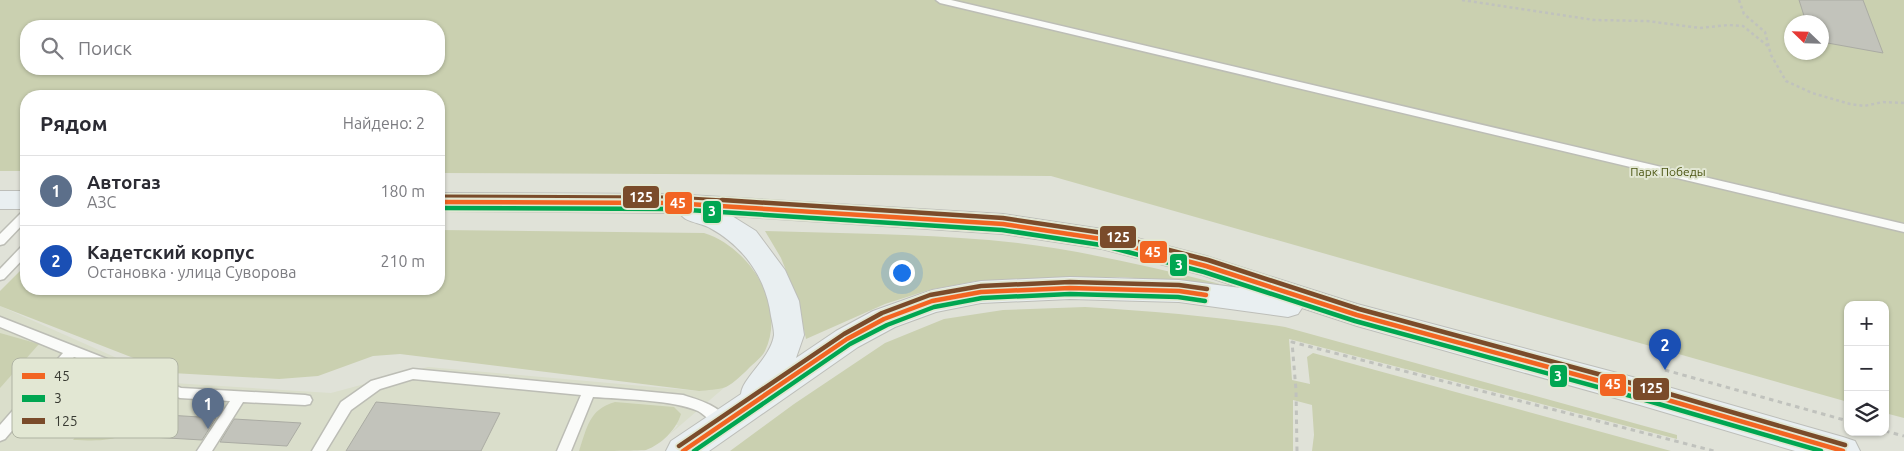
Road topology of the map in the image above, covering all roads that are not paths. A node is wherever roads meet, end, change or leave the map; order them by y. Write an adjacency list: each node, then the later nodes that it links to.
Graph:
1 (940, 0): 7 (lane)
2 (0, 200): 3 (main road)
3 (20, 200)
4 (445, 202): 5 (main road)
5 (672, 204): 11 (main road); 20 (main road)
6 (20, 221): 8 (lane)
7 (1904, 228)
8 (0, 241)
9 (20, 254): 10 (lane)
10 (0, 276)
11 (1357, 315): 20 (main road); 27 (main road)
12 (0, 322): 13 (lane)
13 (72, 350): 14 (lane); 15 (lane)
14 (65, 358)
15 (92, 358)
16 (589, 391): 20 (lane); 24 (lane); 25 (lane)
17 (178, 392): 18 (lane)
18 (240, 396): 19 (lane); 23 (lane)
19 (305, 400)
20 (734, 415): 26 (main road)
21 (12, 421): 22 (lane)
22 (0, 435)
23 (204, 451)
24 (319, 451)
25 (564, 451)
26 (682, 451)
27 (1843, 451)

